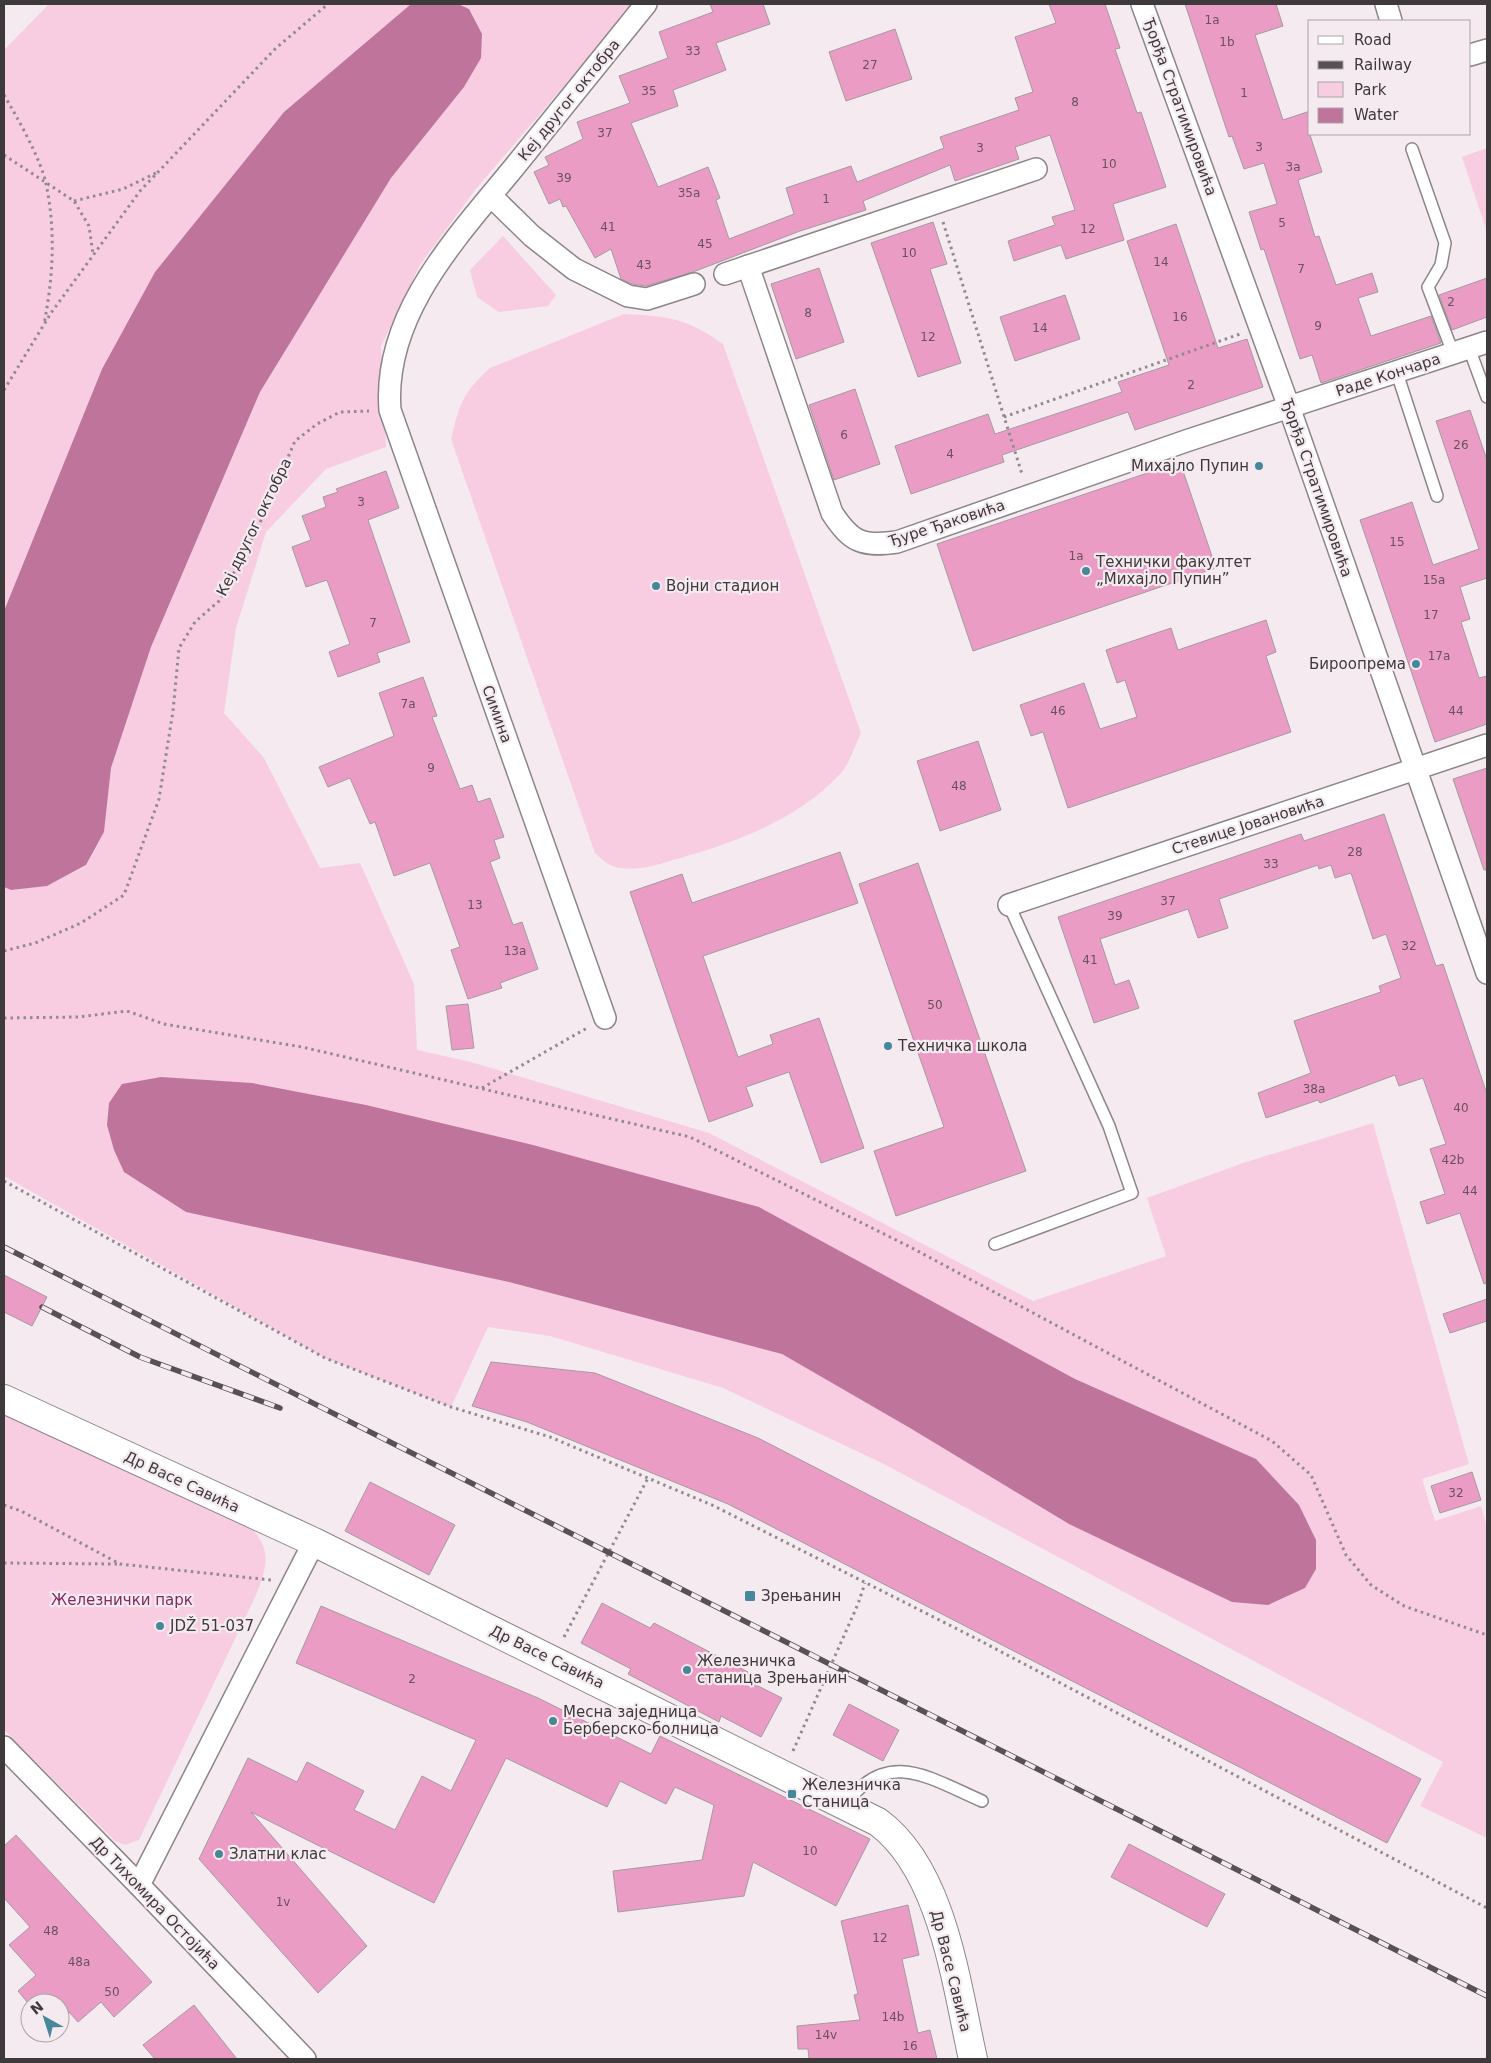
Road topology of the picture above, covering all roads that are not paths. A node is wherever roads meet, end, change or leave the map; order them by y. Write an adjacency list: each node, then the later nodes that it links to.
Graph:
1 (646, 4): 9 (street, Кеј другог октобра)
2 (1142, 4): 16 (street, Ђорђа Стратимировића)
3 (1386, 4): 4 (street)
4 (1391, 20)
5 (1487, 50): 6 (street)
6 (1471, 55)
7 (1412, 149): 13 (lane)
8 (1036, 170): 10 (street)
9 (492, 196): 12 (street); 17 (street, Кеј другог октобра)
10 (748, 266): 11 (street); 16 (street, Ђуре Ђаковића)
11 (726, 274)
12 (694, 284)
13 (1470, 348): 14 (street, Раде Кончара); 15 (lane)
14 (1398, 372): 16 (street, Раде Кончара); 18 (lane)
15 (1487, 397)
16 (1289, 407): 20 (street, Ђорђа Стратимировића)
17 (390, 410): 23 (street, Симина)
18 (1437, 496)
19 (1487, 745): 20 (street, Стевице Јовановића)
20 (1415, 770): 21 (street, Стевице Јовановића); 22 (street, Ђорђа Стратимировића)
21 (1009, 905): 24 (lane)
22 (1487, 973)
23 (605, 1018)
24 (995, 1244)
25 (4, 1399): 26 (street, Др Васе Савића)
26 (314, 1542): 29 (street, Др Васе Савића); 30 (street)
27 (4, 1747): 30 (street, Др Тихомира Остојића)
28 (982, 1800): 29 (lane)
29 (845, 1805): 32 (street, Др Васе Савића)
30 (139, 1885): 31 (street, Др Тихомира Остојића)
31 (305, 2059)
32 (973, 2059)

